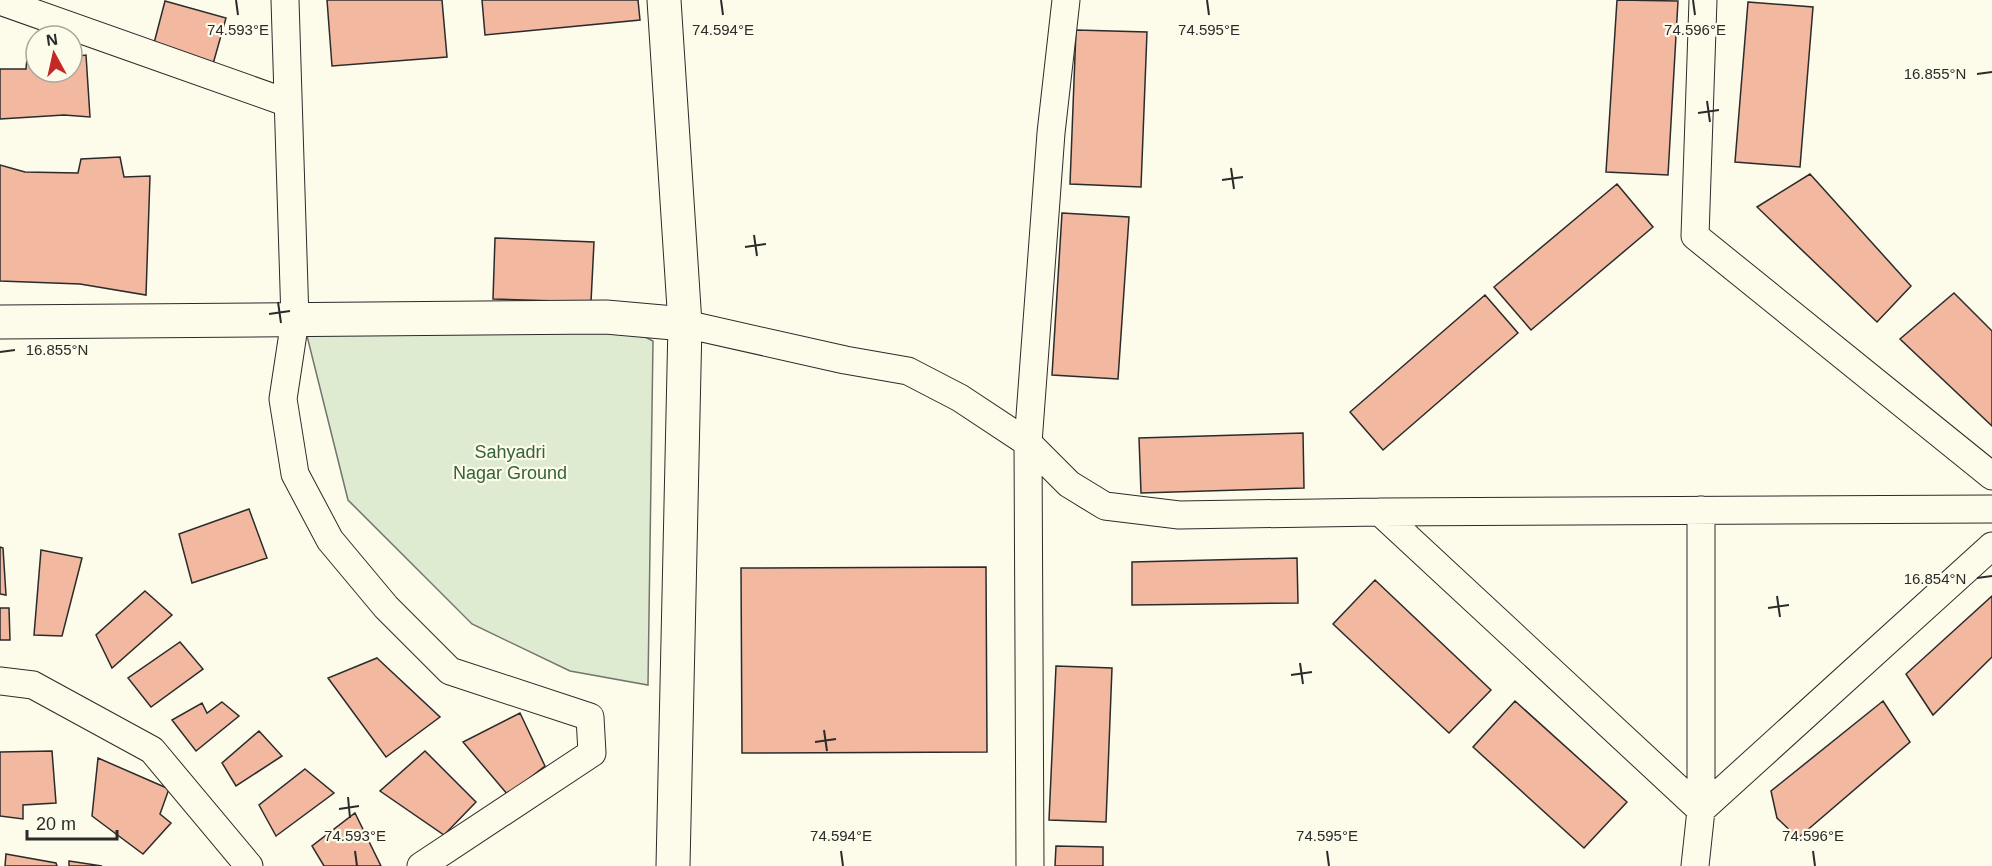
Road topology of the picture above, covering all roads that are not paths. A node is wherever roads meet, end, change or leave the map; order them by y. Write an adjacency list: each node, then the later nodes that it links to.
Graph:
1 (285, 0): 6 (street)
2 (664, 0): 9 (main road)
3 (1066, 0): 11 (street)
4 (1703, 0): 12 (street)
5 (0, 1): 6 (street)
6 (288, 103): 7 (street)
7 (295, 320): 8 (main road); 9 (main road); 20 (street)
8 (0, 322)
9 (685, 324): 10 (street); 11 (street)
10 (684, 379): 21 (main road)
11 (1028, 443): 15 (street); 22 (street)
12 (1992, 476)
13 (1992, 509): 14 (street)
14 (1701, 510): 15 (street); 18 (street)
15 (1380, 512): 18 (street)
16 (1992, 546): 18 (street)
17 (0, 681): 19 (street)
18 (1701, 810): 23 (street)
19 (249, 866)
20 (421, 866)
21 (673, 866)
22 (1030, 866)
23 (1695, 866)

